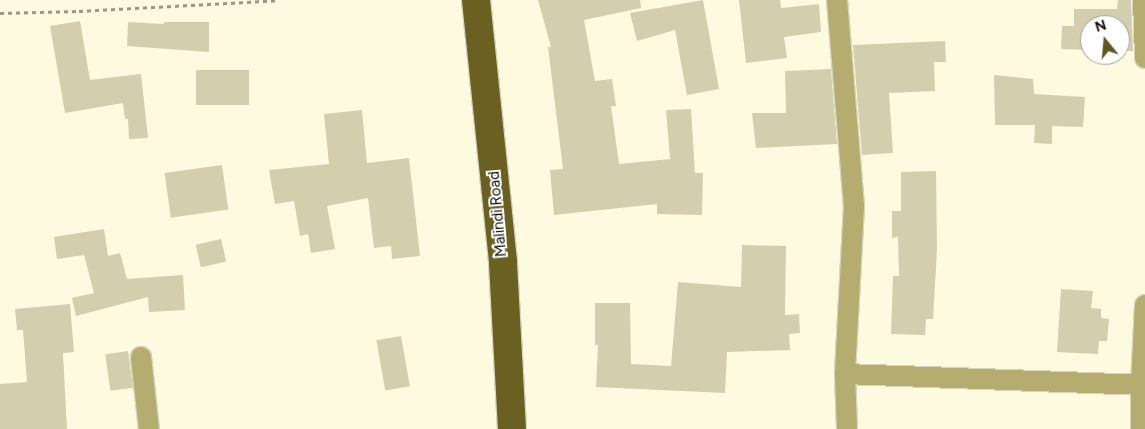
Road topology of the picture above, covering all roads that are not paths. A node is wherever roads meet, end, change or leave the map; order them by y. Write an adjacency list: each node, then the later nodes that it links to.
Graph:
1 (476, 0): 10 (highway, Malindi Road)
2 (837, 0): 7 (street)
3 (1143, 0): 4 (street)
4 (1145, 58)
5 (1145, 304): 8 (street)
6 (141, 357): 9 (street)
7 (845, 374): 8 (street); 11 (street)
8 (1141, 385): 12 (street)
9 (150, 429)
10 (512, 429)
11 (847, 429)
12 (1141, 429)

